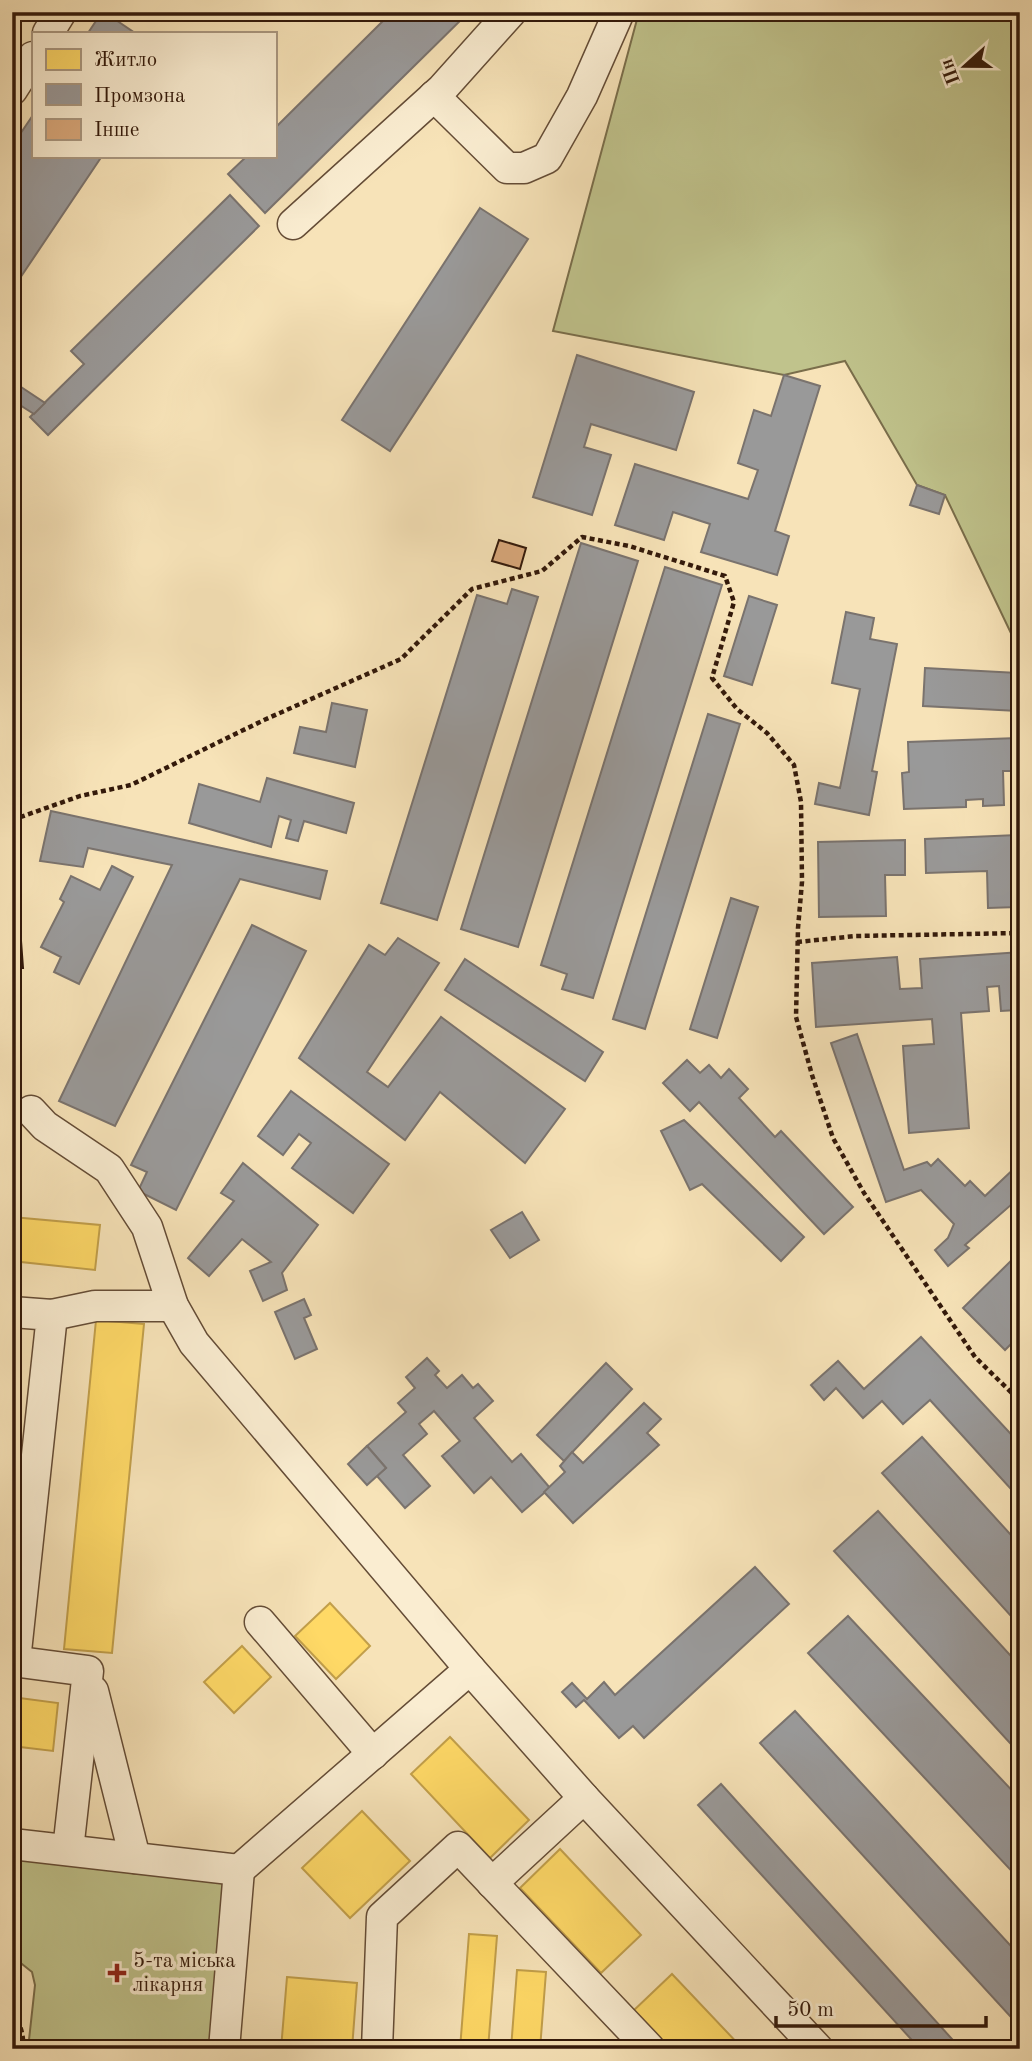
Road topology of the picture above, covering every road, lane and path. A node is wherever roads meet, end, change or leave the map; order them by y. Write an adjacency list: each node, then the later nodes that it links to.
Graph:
1 (61, 12): 4 (street)
2 (511, 12): 7 (street)
3 (619, 12): 7 (street)
4 (49, 32)
5 (32, 59): 6 (street)
6 (12, 90)
7 (434, 96): 8 (street)
8 (293, 224)
9 (12, 820): 11 (path)
10 (1020, 933): 11 (path)
11 (797, 942): 16 (path)
12 (31, 1111): 13 (street)
13 (173, 1306): 15 (street); 19 (street)
14 (12, 1312): 15 (street)
15 (52, 1315): 18 (street)
16 (1020, 1401)
17 (260, 1622): 21 (street)
18 (14, 1661): 20 (street)
19 (470, 1669): 21 (street); 22 (street)
20 (88, 1671): 24 (street); 25 (street)
21 (373, 1754): 26 (street)
22 (584, 1798): 27 (street); 33 (street)
23 (12, 1844): 24 (street)
24 (68, 1850): 25 (street)
25 (135, 1858): 26 (street)
26 (239, 1870): 30 (street)
27 (492, 1882): 31 (street); 32 (street)
28 (12, 2013): 29 (path)
29 (23, 2049)
30 (224, 2049)
31 (377, 2049)
32 (650, 2049)
33 (818, 2049)

